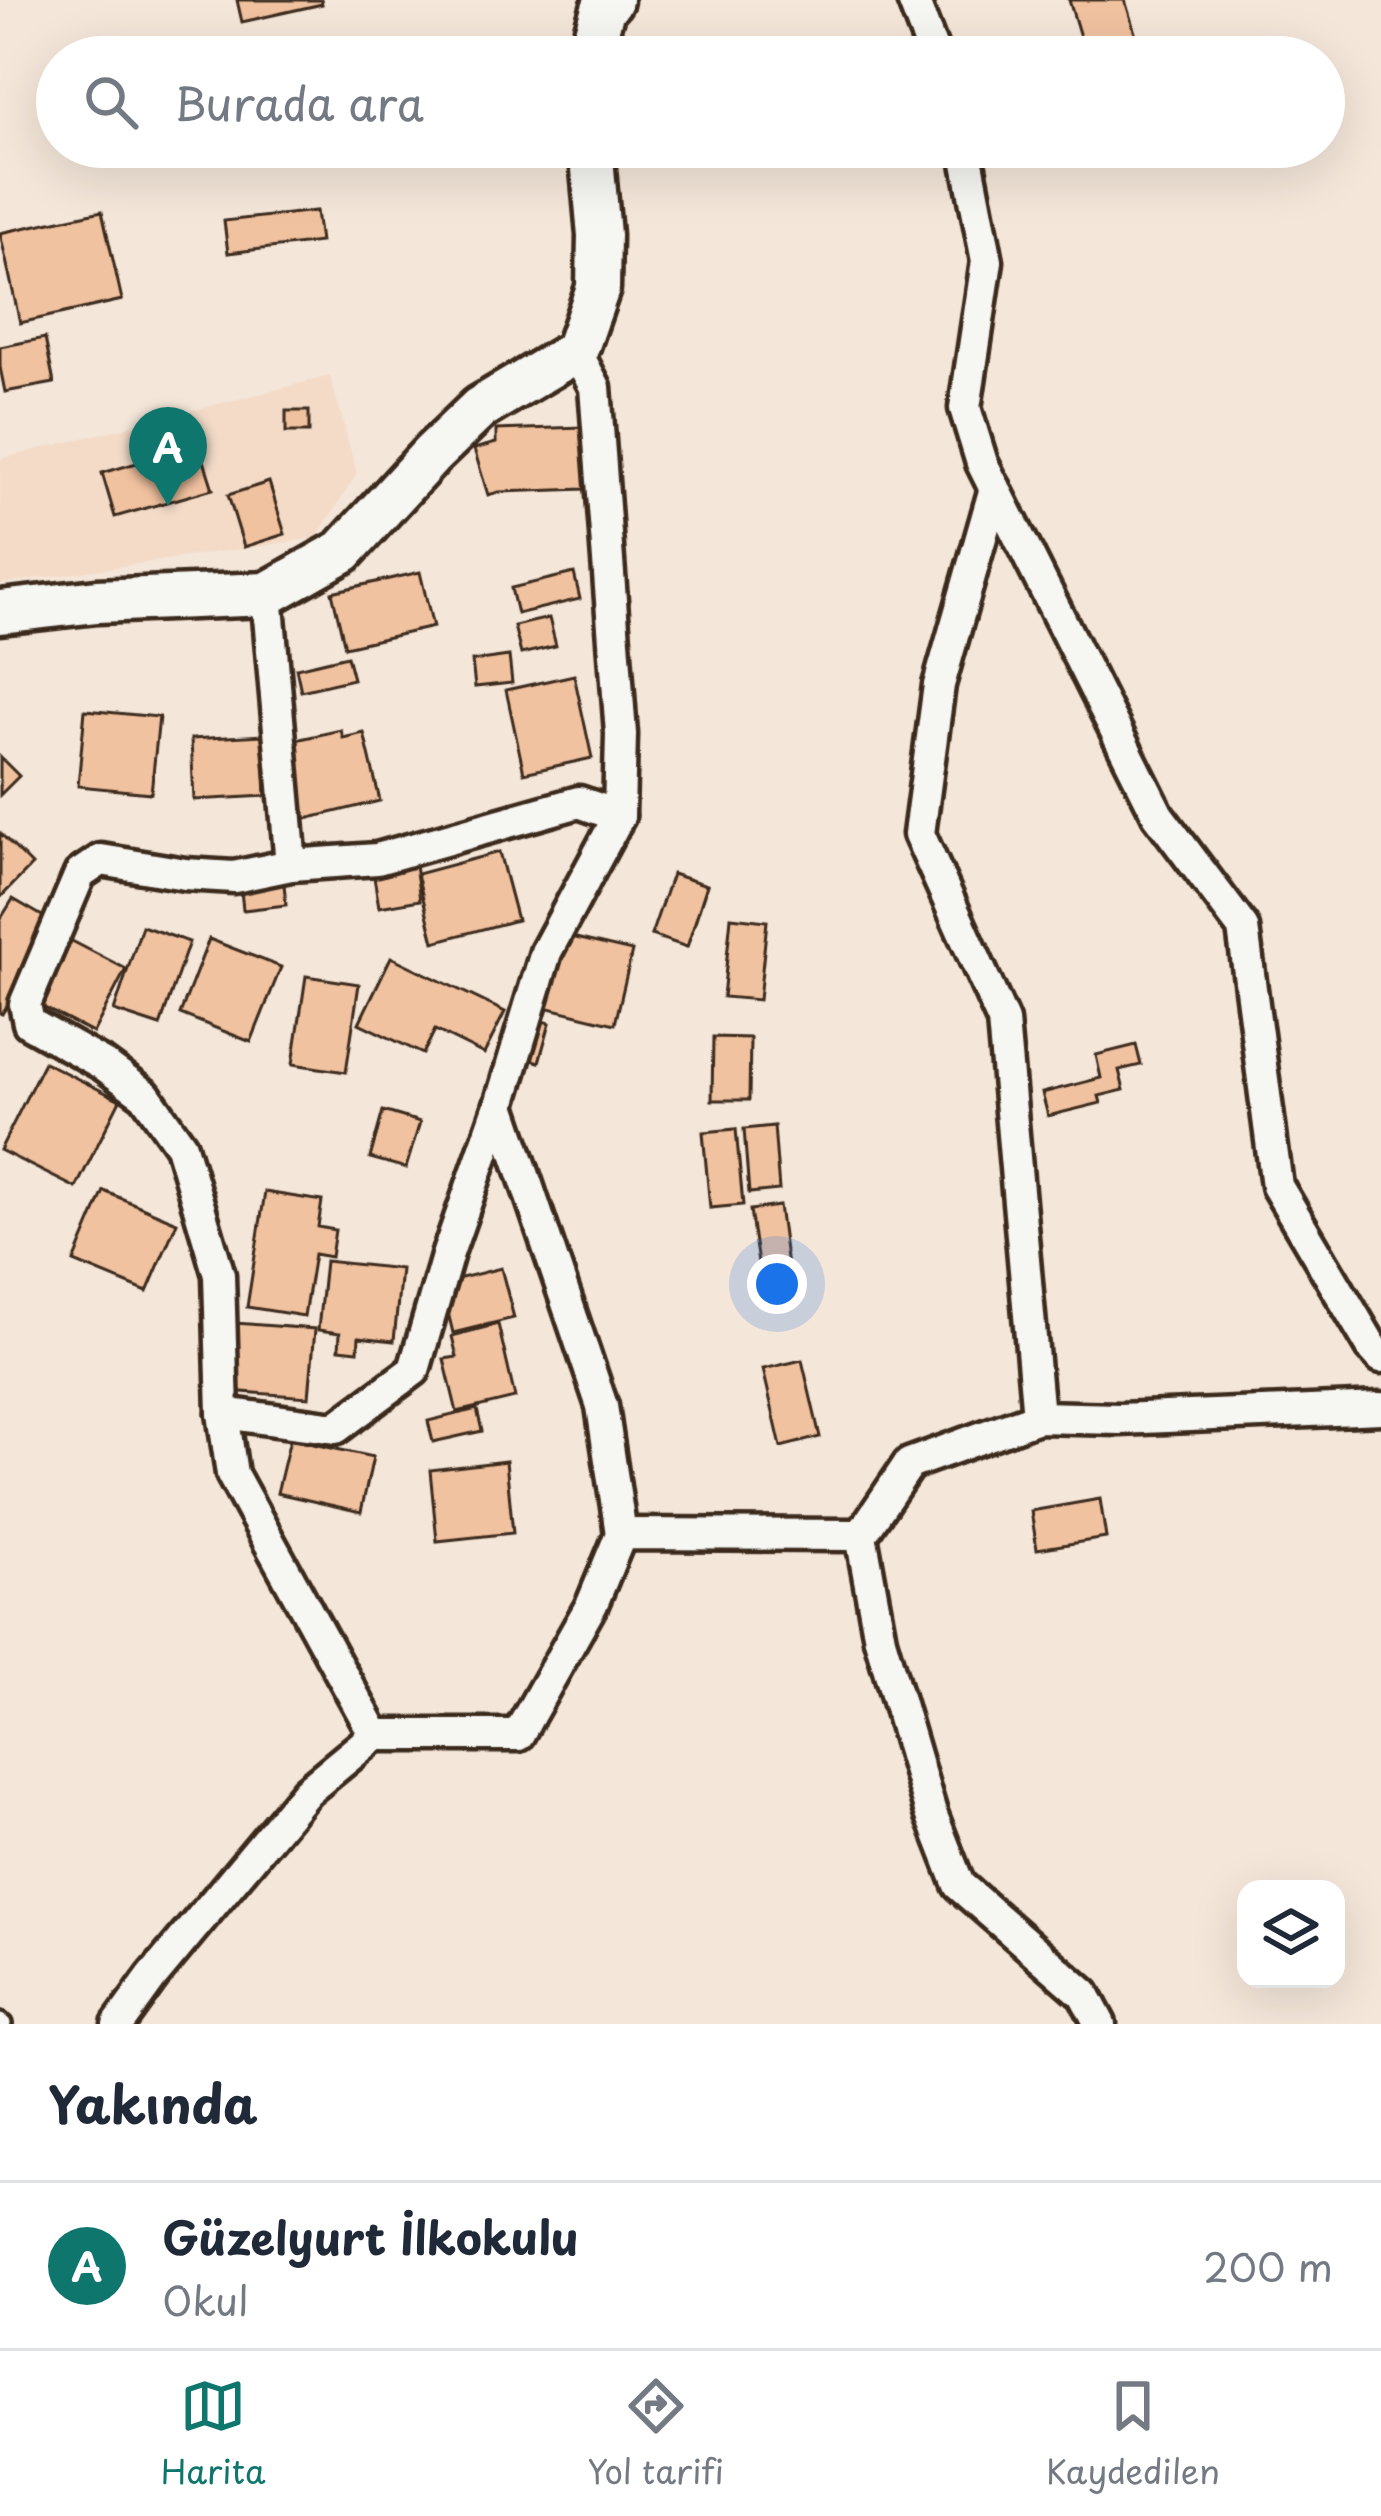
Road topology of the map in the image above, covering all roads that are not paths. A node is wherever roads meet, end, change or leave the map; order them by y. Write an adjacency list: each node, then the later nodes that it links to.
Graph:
1 (611, 0): 3 (street)
2 (913, 0): 4 (street)
3 (595, 36)
4 (927, 36)
5 (593, 168): 7 (street)
6 (969, 168): 8 (street)
7 (576, 351): 9 (street); 11 (street)
8 (994, 488): 14 (street); 17 (street)
9 (267, 594): 10 (street); 12 (street)
10 (0, 612)
11 (619, 816): 12 (street); 13 (street)
12 (291, 865): 16 (street)
13 (500, 1105): 16 (street); 18 (street)
14 (1381, 1357)
15 (1381, 1408): 17 (street)
16 (223, 1413): 20 (street)
17 (1038, 1417): 19 (street)
18 (621, 1534): 19 (street); 20 (street)
19 (861, 1535): 22 (street)
20 (375, 1735): 21 (street)
21 (118, 2024)
22 (1100, 2024)

